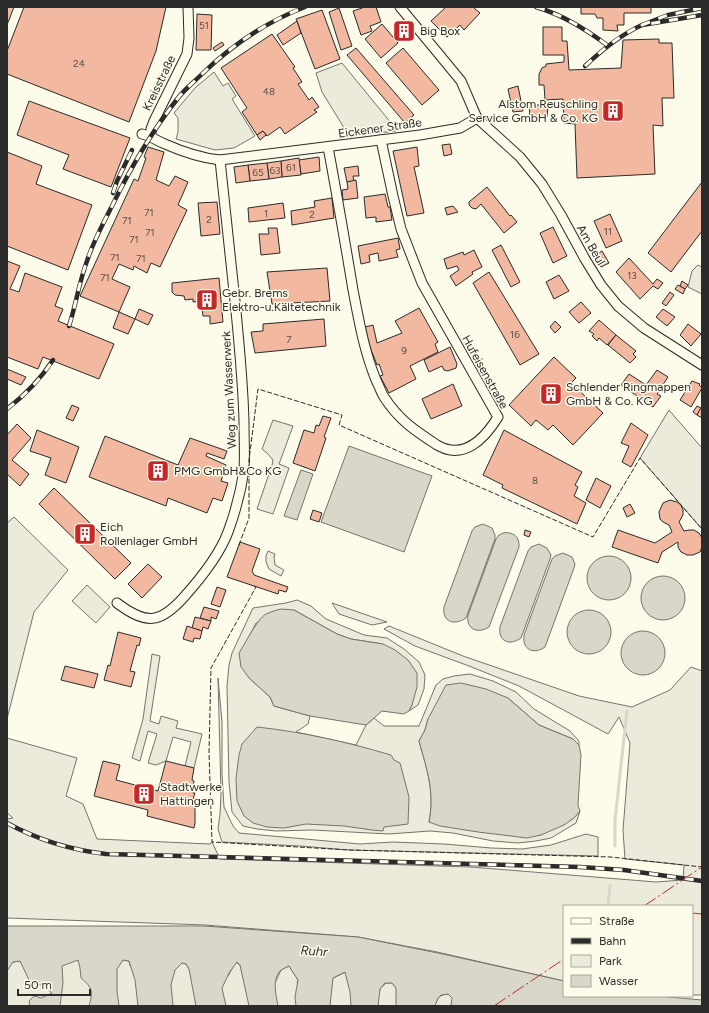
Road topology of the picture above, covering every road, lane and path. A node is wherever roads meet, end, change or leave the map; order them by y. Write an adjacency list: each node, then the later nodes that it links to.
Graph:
1 (188, 7): 4 (street, Kreisstraße)
2 (400, 7): 3 (street)
3 (477, 118): 5 (street, Eickener Straße); 8 (street, Am Beul)
4 (147, 135): 7 (street, Eickener Straße)
5 (381, 140): 6 (street, Eickener Straße); 6 (street, Hufeisenstraße)
6 (328, 147): 7 (street, Eickener Straße)
7 (220, 160): 9 (street, Weg zum Wasserwerk)
8 (702, 365)
9 (117, 603)

